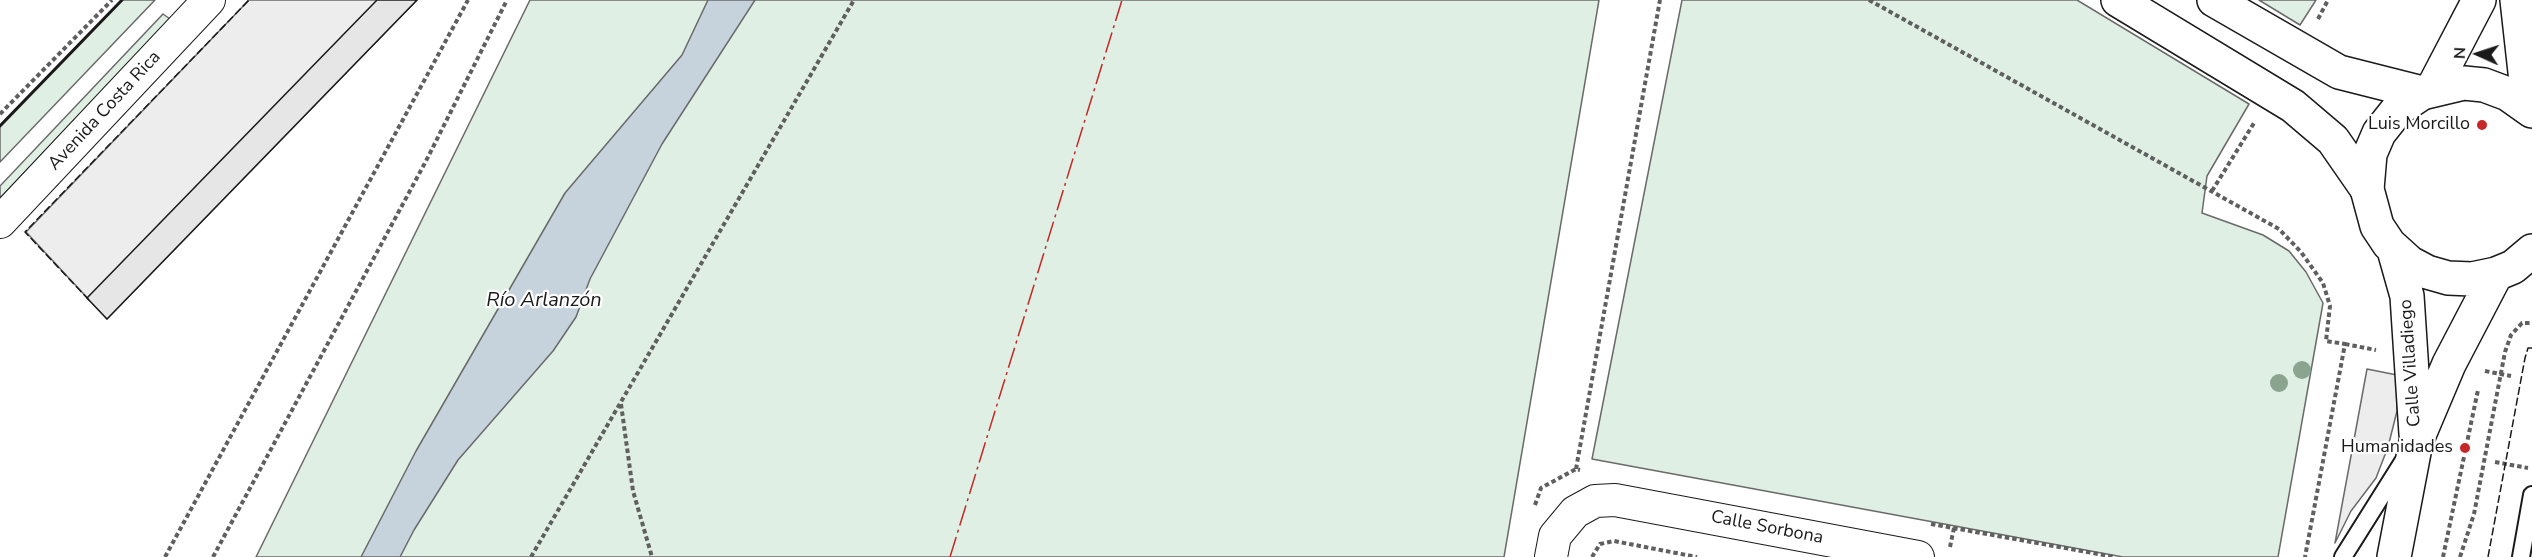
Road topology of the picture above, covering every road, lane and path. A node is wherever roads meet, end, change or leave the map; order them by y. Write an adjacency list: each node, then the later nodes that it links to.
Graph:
1 (112, 0): 14 (path)
2 (210, 0): 16 (street, Avenida Costa Rica)
3 (468, 0): 31 (path)
4 (507, 0): 32 (path)
5 (854, 0): 24 (path)
6 (1660, 0): 28 (path)
7 (1869, 0): 40 (path)
8 (2118, 0): 15 (main road)
9 (2214, 0): 12 (main road)
10 (2479, 0): 12 (main road)
11 (2517, 0): 13 (main road)
12 (2427, 91): 13 (main road); 15 (main road)
13 (2530, 110)
14 (0, 114)
15 (2367, 189): 17 (main road)
16 (0, 222)
17 (2394, 250): 18 (main road); 25 (main road, Calle Villadiego)
18 (2518, 267): 25 (main road, Calle Villadiego)
19 (2532, 323): 21 (path)
20 (2482, 371): 21 (path)
21 (2501, 374): 22 (path); 44 (path)
22 (2511, 376)
23 (2480, 382): 43 (path)
24 (621, 403): 33 (path); 34 (path)
25 (2416, 442): 41 (lane, Calle Villadiego); 42 (main road, Calle Villadiego)
26 (2495, 462): 27 (path)
27 (2532, 468)
28 (1576, 469)
29 (2532, 495): 45 (lane)
30 (1954, 528): 39 (path)
31 (165, 557)
32 (213, 557)
33 (531, 557)
34 (652, 557)
35 (1551, 557): 38 (street, Calle Sorbona)
36 (1592, 557): 37 (path)
37 (1697, 557)
38 (1918, 557)
39 (1948, 557)
40 (2305, 557)
41 (2343, 557)
42 (2394, 557)
43 (2443, 557)
44 (2460, 557)
45 (2521, 557)

